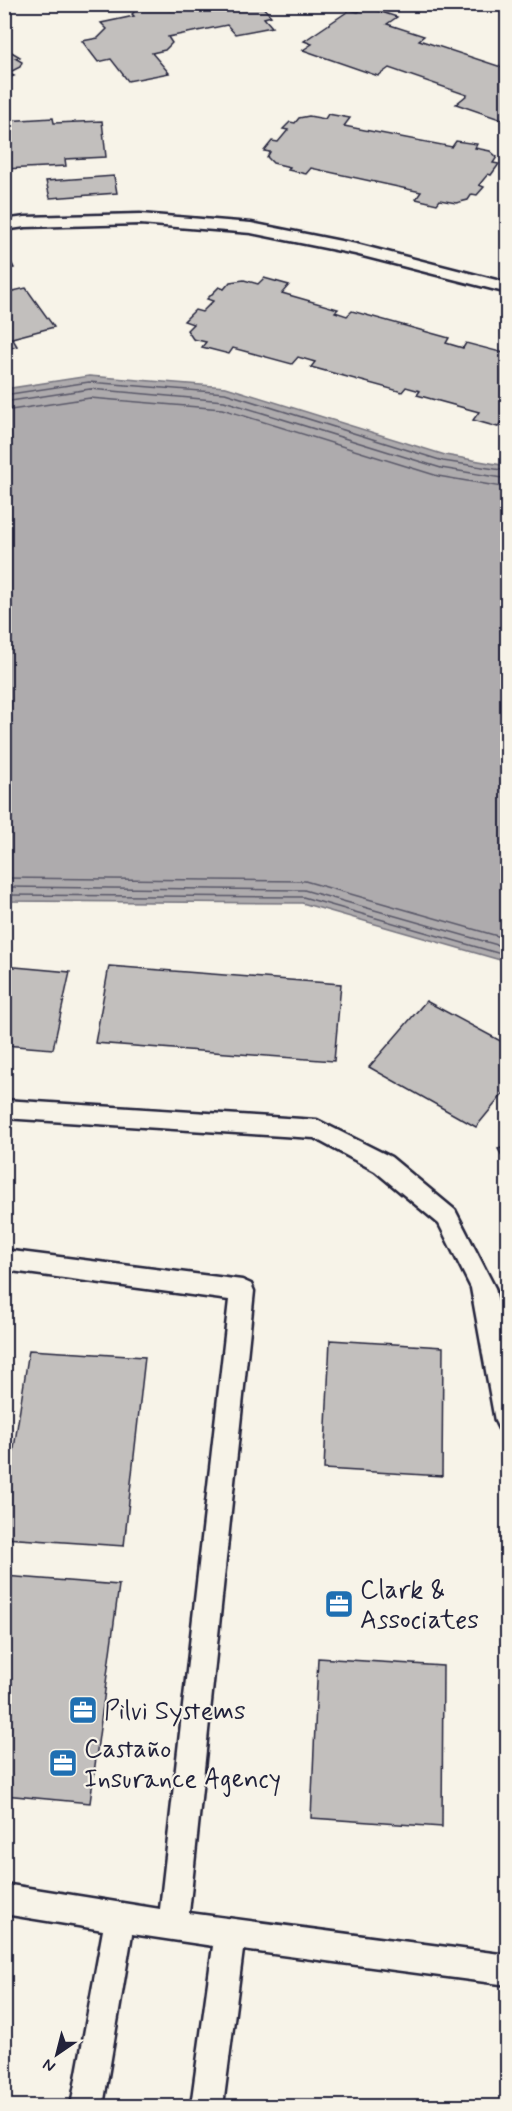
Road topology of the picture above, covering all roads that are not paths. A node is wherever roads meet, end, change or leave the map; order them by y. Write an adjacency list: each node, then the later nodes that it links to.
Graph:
1 (4, 225): 2 (lane)
2 (507, 288)
3 (4, 1109): 5 (lane)
4 (4, 1260): 8 (lane)
5 (507, 1421)
6 (4, 1899): 7 (lane)
7 (120, 1918): 8 (lane); 11 (lane)
8 (173, 1926): 9 (lane)
9 (230, 1934): 10 (lane); 12 (lane)
10 (507, 1970)
11 (87, 2106)
12 (207, 2106)

